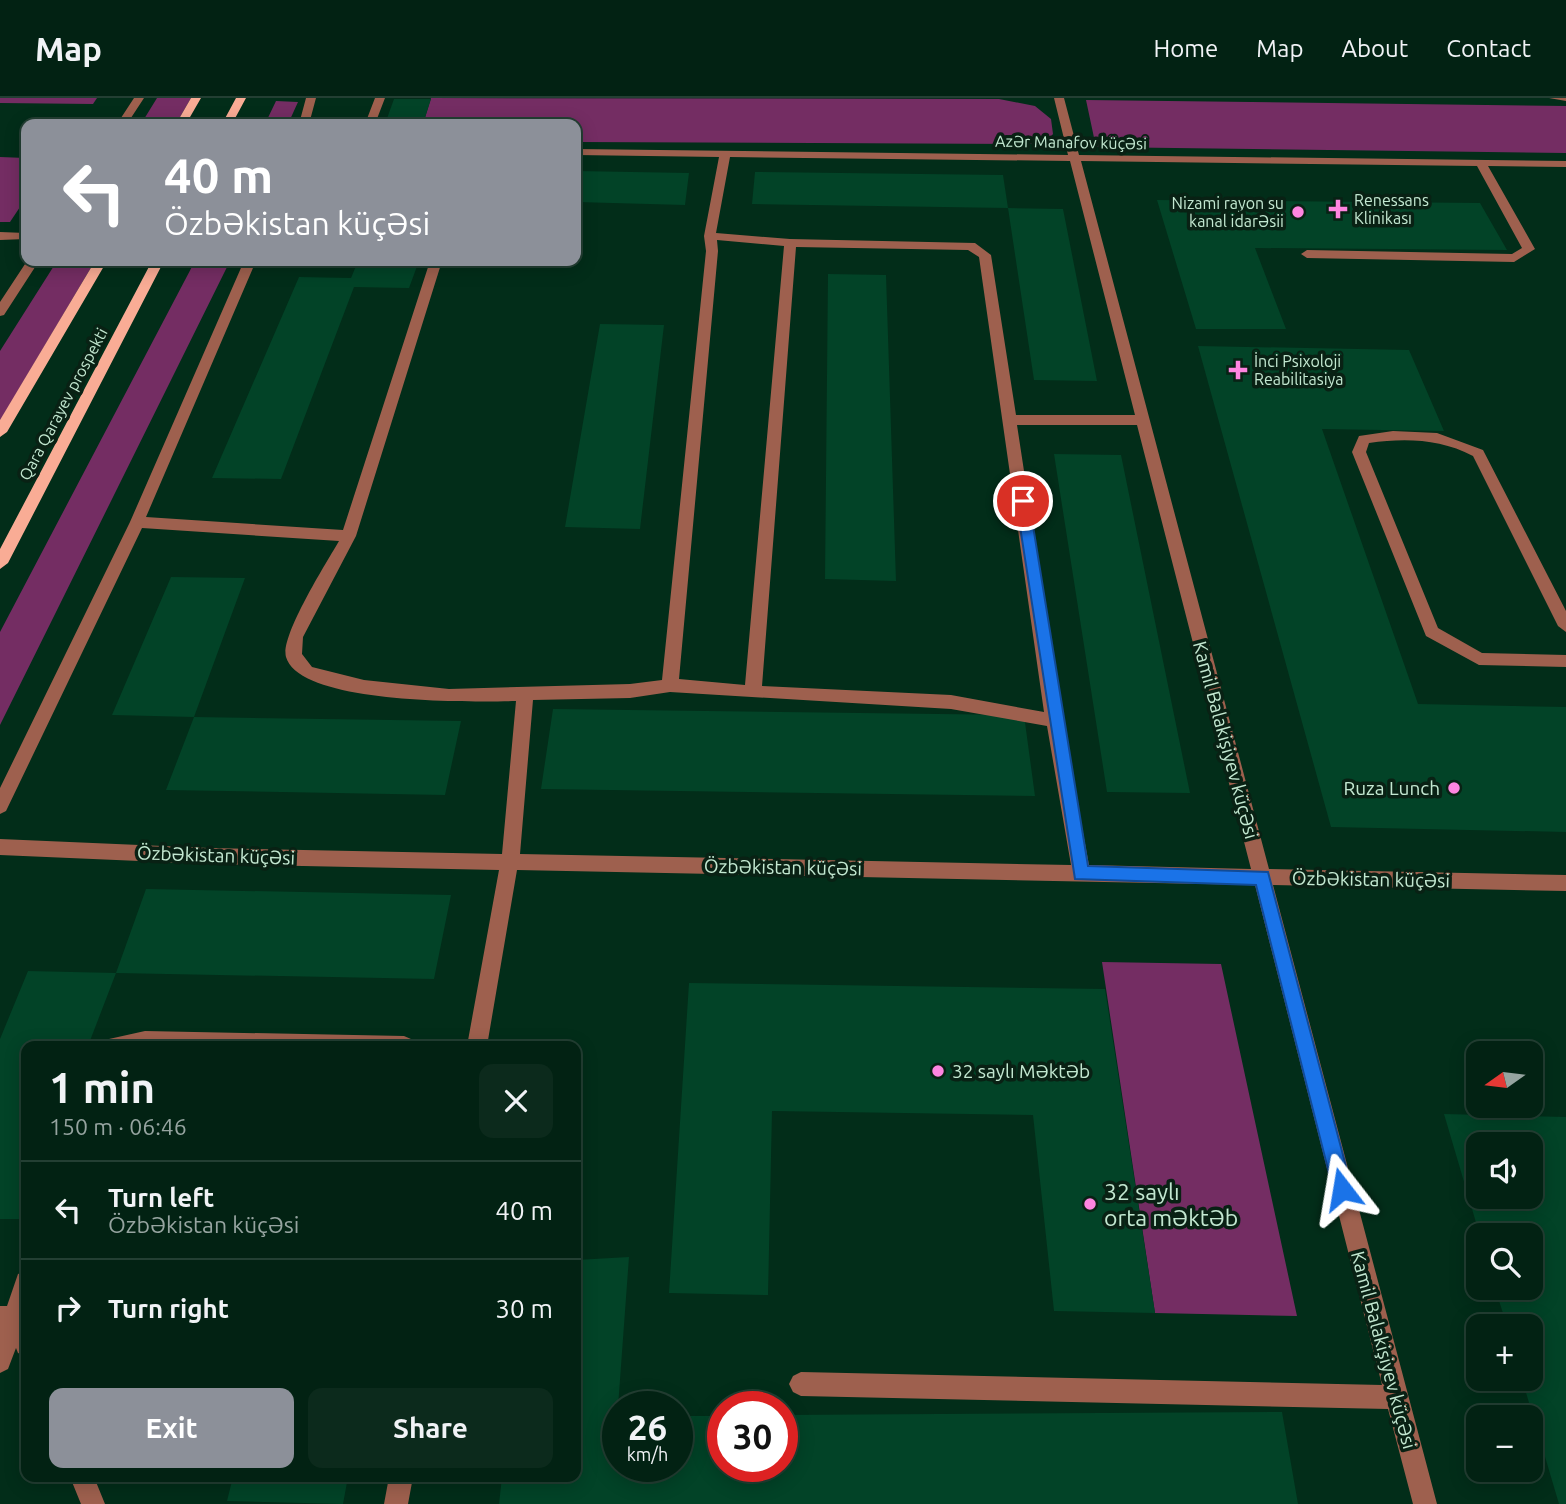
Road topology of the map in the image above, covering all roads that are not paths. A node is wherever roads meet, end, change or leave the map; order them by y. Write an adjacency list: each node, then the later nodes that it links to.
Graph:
1 (139, 98): 9 (street)
2 (197, 98): 10 (main road)
3 (241, 98): 11 (main road)
4 (311, 98): 12 (street)
5 (380, 98): 13 (street)
6 (1059, 98): 16 (street, Kamil Balakişiyev küçəsi)
7 (1554, 98): 8 (street)
8 (1566, 98)
9 (125, 119)
10 (184, 119)
11 (230, 119)
12 (305, 119)
13 (372, 119)
14 (581, 152): 15 (street, Azər Manafov küçəsi)
15 (725, 152): 16 (street, Azər Manafov küçəsi); 21 (street)
16 (1075, 158): 17 (street, Azər Manafov küçəsi); 31 (street, Kamil Balakişiyev küçəsi)
17 (1481, 163): 18 (street, Azər Manafov küçəsi); 23 (street)
18 (1566, 164)
19 (0, 236): 20 (street)
20 (21, 236)
21 (710, 236): 22 (street); 38 (street)
22 (790, 243): 30 (street); 39 (street)
23 (1307, 254)
24 (30, 266): 29 (street)
25 (97, 266): 32 (main road, Qara Qarayev prospekti)
26 (155, 266): 35 (main road, Qara Qarayev prospekti)
27 (248, 266): 33 (street)
28 (434, 266): 34 (street)
29 (0, 312)
30 (1010, 419): 31 (street); 41 (street)
31 (1143, 420): 46 (street, Kamil Balakişiyev küçəsi)
32 (0, 432)
33 (136, 522): 34 (street); 42 (street)
34 (349, 536): 40 (street)
35 (0, 563)
36 (1566, 626): 37 (street)
37 (1566, 661)
38 (670, 685): 39 (street); 40 (street)
39 (753, 692): 41 (street)
40 (525, 693): 44 (street)
41 (1054, 720): 45 (street)
42 (0, 806)
43 (0, 848): 44 (street, Özbəkistan küçəsi)
44 (510, 861): 45 (street, Özbəkistan küçəsi); 48 (street)
45 (1081, 873): 46 (street, Özbəkistan küçəsi)
46 (1262, 878): 47 (street, Özbəkistan küçəsi); 54 (street, Kamil Balakişiyev küçəsi)
47 (1566, 883)
48 (478, 1041)
49 (21, 1291): 50 (street)
50 (7, 1317): 51 (street); 52 (street)
51 (21, 1338)
52 (0, 1361)
53 (800, 1384): 54 (street)
54 (1396, 1397): 59 (street, Kamil Balakişiyev küçəsi)
55 (84, 1482): 57 (street)
56 (400, 1482): 58 (street)
57 (93, 1504)
58 (396, 1504)
59 (1425, 1504)

